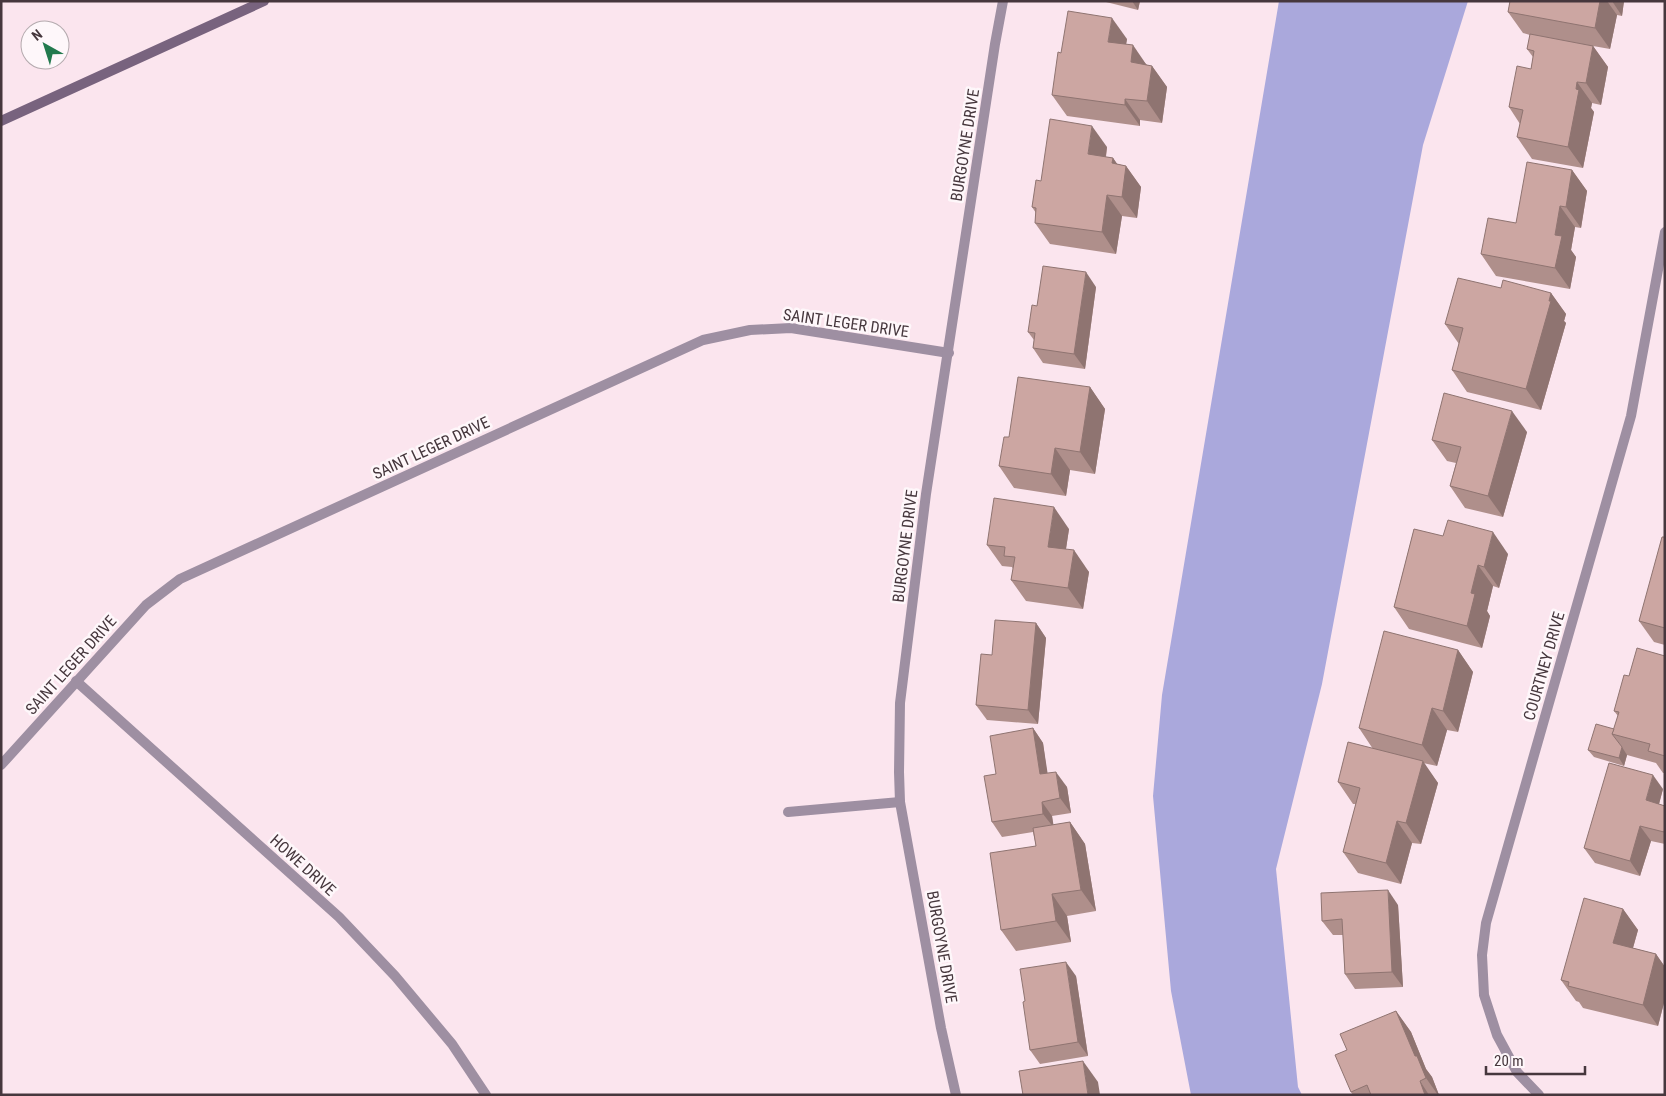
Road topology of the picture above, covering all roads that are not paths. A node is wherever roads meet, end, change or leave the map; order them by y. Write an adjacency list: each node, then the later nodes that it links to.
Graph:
1 (264, 1): 3 (street)
2 (1003, 1): 5 (street, BURGOYNE DRIVE)
3 (1, 121)
4 (1665, 232): 12 (street, COURTNEY DRIVE)
5 (949, 353): 6 (street, SAINT LEGER DRIVE); 8 (street, BURGOYNE DRIVE)
6 (76, 681): 7 (street, SAINT LEGER DRIVE); 10 (street, HOWE DRIVE)
7 (1, 765)
8 (900, 802): 9 (street); 11 (street, BURGOYNE DRIVE)
9 (788, 812)
10 (486, 1095)
11 (956, 1095)
12 (1538, 1095)

